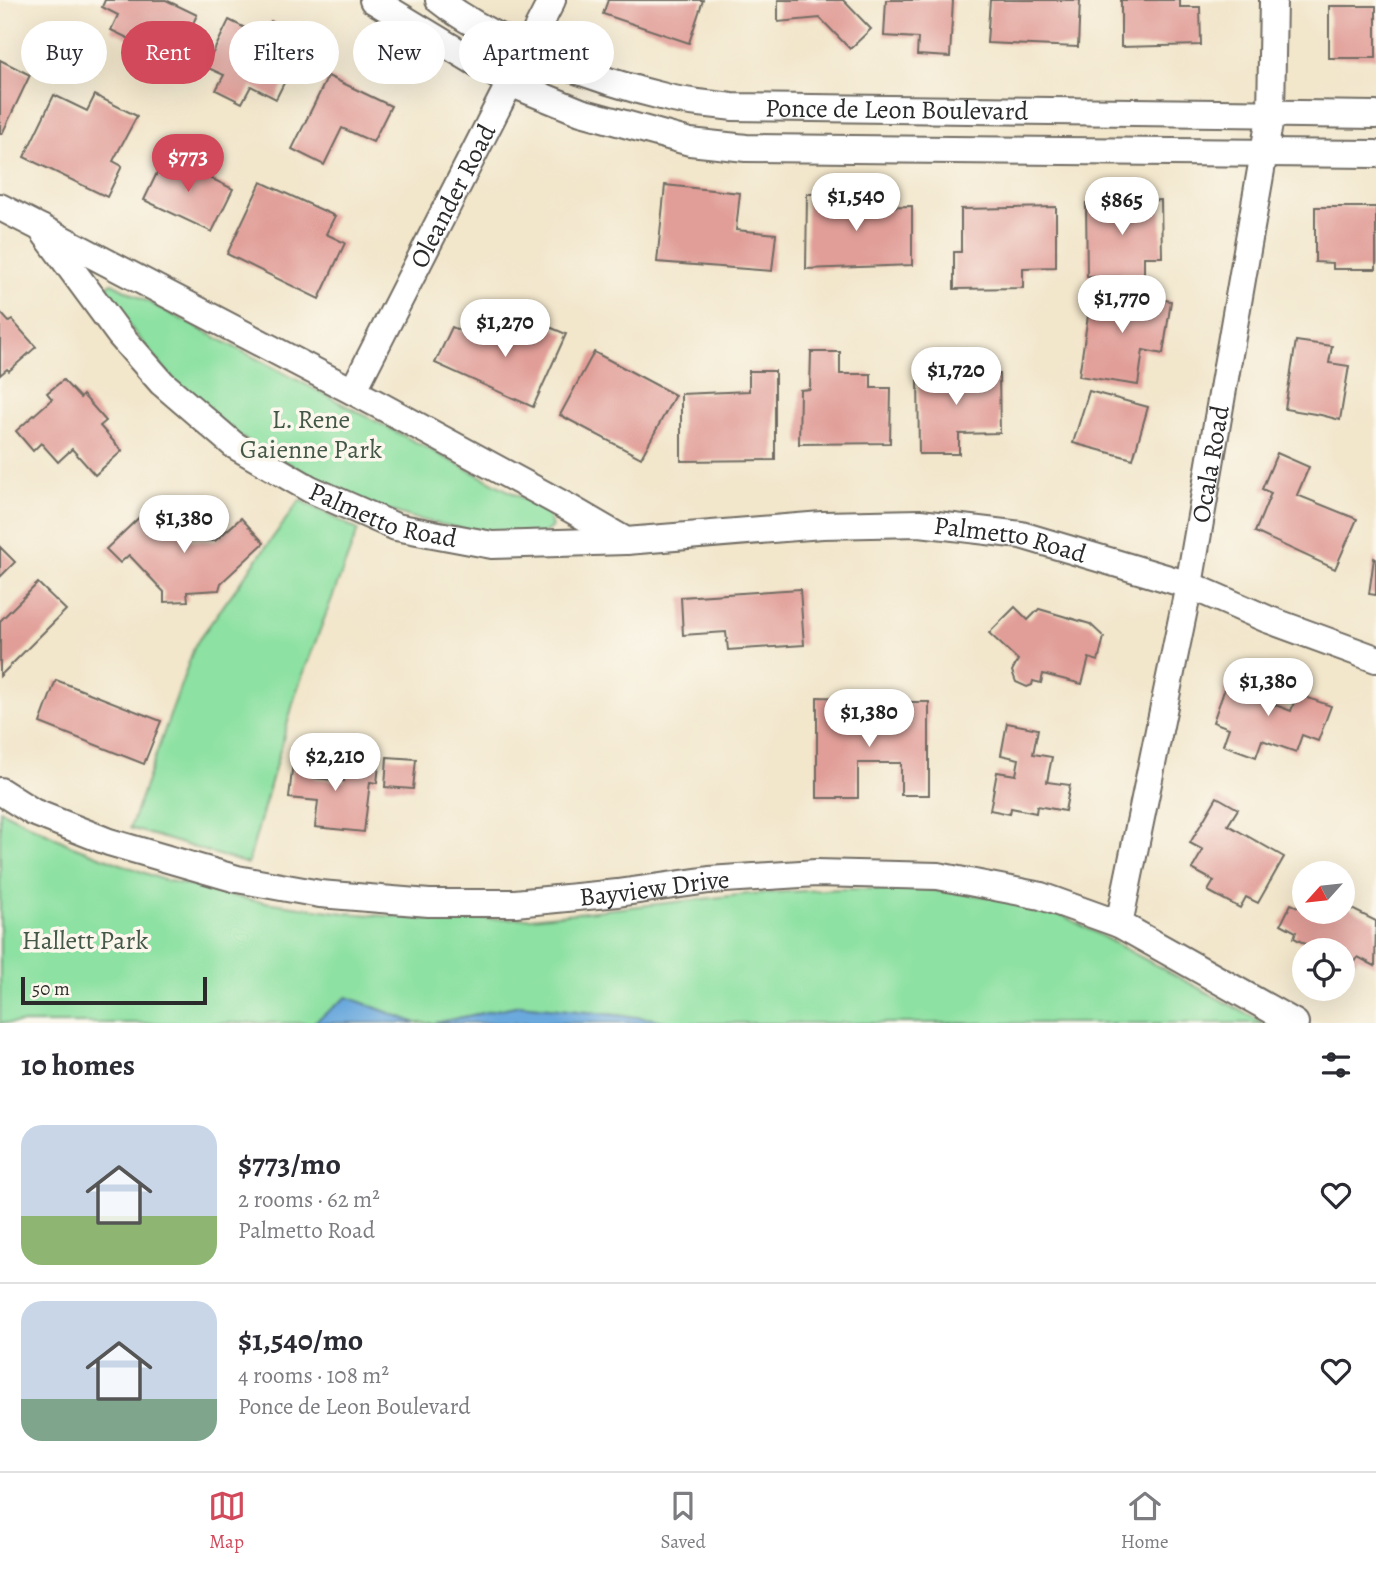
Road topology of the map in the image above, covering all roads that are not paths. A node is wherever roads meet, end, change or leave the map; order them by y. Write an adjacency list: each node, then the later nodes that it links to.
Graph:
1 (439, 0): 5 (street, Ponce de Leon Boulevard)
2 (552, 0): 6 (street, Oleander Road)
3 (1273, 0): 11 (street, Ocala Road)
4 (372, 1): 7 (street, Ponce de Leon Boulevard)
5 (472, 21)
6 (542, 21)
7 (459, 53)
8 (509, 84): 17 (street, Oleander Road)
9 (512, 84): 13 (street, Ponce de Leon Boulevard)
10 (614, 84): 11 (street, Ponce de Leon Boulevard)
11 (1271, 112): 12 (street, Ponce de Leon Boulevard); 13 (street, Ocala Road)
12 (1376, 114)
13 (1264, 153): 14 (street, Ponce de Leon Boulevard); 19 (street, Ocala Road)
14 (1376, 154)
15 (0, 207): 16 (street, Palmetto Road)
16 (41, 228): 17 (street, Palmetto Road); 18 (street, Palmetto Road)
17 (353, 391): 18 (street, Palmetto Road)
18 (626, 541): 19 (street, Palmetto Road)
19 (1189, 585): 20 (street, Palmetto Road); 22 (street, Ocala Road)
20 (1376, 659)
21 (0, 792): 22 (street, Bayview Drive)
22 (1119, 924): 23 (street, Bayview Drive)
23 (1295, 1023)

